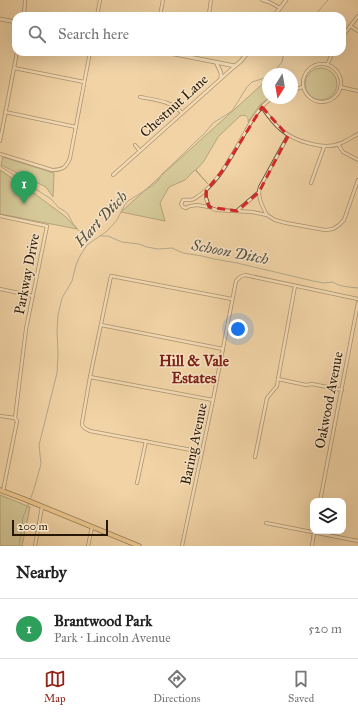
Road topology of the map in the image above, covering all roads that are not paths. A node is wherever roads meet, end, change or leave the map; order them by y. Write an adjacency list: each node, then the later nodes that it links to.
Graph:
1 (25, 0): 8 (street)
2 (100, 0): 9 (street)
3 (163, 0): 10 (street)
4 (211, 0): 11 (street)
5 (262, 0): 7 (street)
6 (286, 0): 7 (street)
7 (280, 8): 12 (street)
8 (24, 12)
9 (98, 12)
10 (161, 12)
11 (209, 12)
12 (277, 12)
13 (358, 16): 16 (street)
14 (0, 19): 15 (street)
15 (12, 21)
16 (350, 26): 17 (street); 18 (street)
17 (358, 31)
18 (346, 32)
19 (16, 56): 27 (street)
20 (89, 56): 29 (street)
21 (185, 56): 24 (street)
22 (245, 56): 26 (street, Chestnut Lane)
23 (331, 56): 25 (street)
24 (216, 62): 26 (street); 28 (street)
25 (327, 65): 30 (street); 31 (street)
26 (235, 66): 28 (street, Chestnut Lane)
27 (14, 68): 29 (street); 37 (street)
28 (221, 78): 38 (street, Chestnut Lane)
29 (84, 82): 39 (street)
30 (340, 87): 31 (street); 33 (street)
31 (303, 88): 32 (street)
32 (298, 89)
33 (358, 91)
34 (140, 97): 38 (street)
35 (265, 104): 36 (street)
36 (262, 107): 41 (street); 52 (street)
37 (5, 112): 39 (street); 42 (street)
38 (182, 113): 46 (street, Chestnut Lane)
39 (76, 126): 47 (street)
40 (358, 134): 43 (street)
41 (288, 136): 45 (street); 53 (street)
42 (0, 141)
43 (338, 144): 45 (street); 48 (street)
44 (135, 145): 46 (street)
45 (324, 147): 51 (street)
46 (140, 151): 49 (street, Chestnut Lane)
47 (0, 154)
48 (358, 160)
49 (113, 175)
50 (358, 180): 56 (street)
51 (310, 183)
52 (206, 191): 54 (street); 54 (street)
53 (259, 192): 55 (street); 56 (street)
54 (209, 207): 55 (street)
55 (237, 211): 56 (street)
56 (267, 215)
57 (0, 216): 60 (street, Parkway Drive)
58 (296, 286): 61 (street, Baring Avenue); 62 (street); 67 (street)
59 (0, 289): 60 (street)
60 (33, 296): 71 (street, Parkway Drive)
61 (232, 299): 64 (street); 65 (street, Baring Avenue)
62 (358, 299)
63 (358, 303): 68 (street, Oakwood Avenue)
64 (101, 325): 65 (street); 66 (street)
65 (223, 349): 69 (street, Baring Avenue)
66 (90, 377): 69 (street); 72 (street)
67 (278, 379): 68 (street); 74 (street)
68 (342, 390): 77 (street, Oakwood Avenue)
69 (213, 400): 73 (street, Baring Avenue)
70 (0, 416): 71 (street)
71 (16, 418): 76 (street, Parkway Drive)
72 (146, 441): 73 (street); 75 (street)
73 (202, 452): 88 (street, Baring Avenue)
74 (255, 457)
75 (137, 483)
76 (1, 491): 78 (main road)
77 (321, 498)
78 (42, 507): 80 (main road); 85 (street)
79 (266, 523): 81 (street)
80 (92, 527): 86 (street); 87 (main road)
81 (310, 531)
82 (314, 534): 89 (street)
83 (324, 534): 84 (street)
84 (358, 541)
85 (35, 546)
86 (88, 546)
87 (139, 546)
88 (182, 546)
89 (312, 546)

